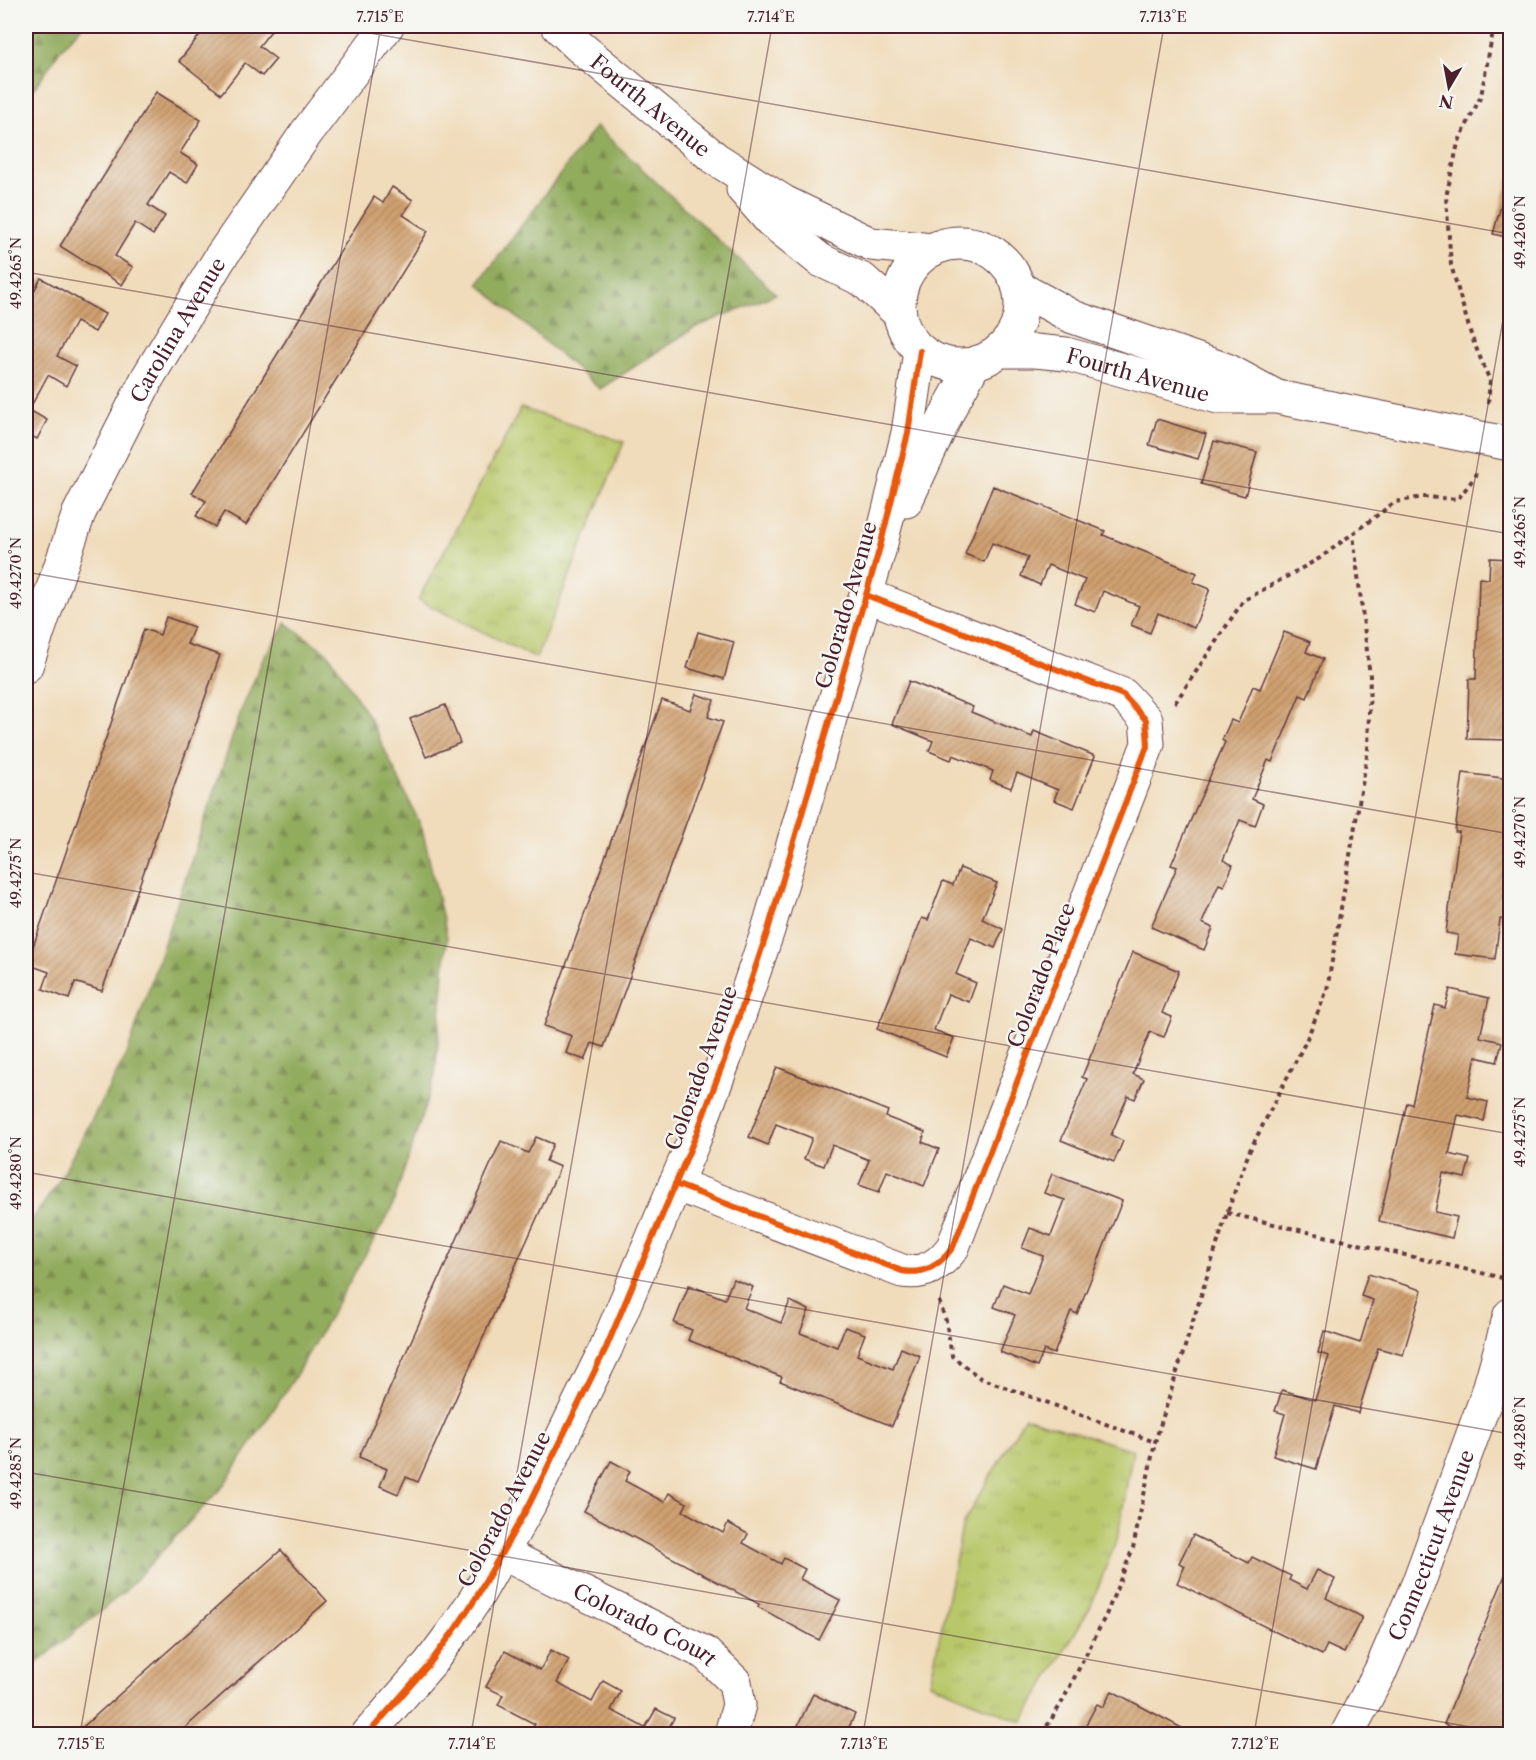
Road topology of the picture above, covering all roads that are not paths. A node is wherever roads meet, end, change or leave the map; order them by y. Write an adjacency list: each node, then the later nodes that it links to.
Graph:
1 (387, 26): 13 (street, Carolina Avenue)
2 (558, 26): 3 (street, Fourth Avenue)
3 (716, 159): 4 (street, Fourth Avenue); 6 (street, Fourth Avenue)
4 (932, 250): 5 (street); 6 (street)
5 (1019, 288): 8 (street); 9 (street, Fourth Avenue)
6 (899, 313): 7 (street)
7 (920, 351): 8 (street); 11 (street, Colorado Avenue)
8 (987, 357): 9 (street, Fourth Avenue); 11 (street, Colorado Avenue)
9 (1276, 397): 10 (street, Fourth Avenue)
10 (1510, 444)
11 (880, 548): 12 (street, Colorado Avenue)
12 (866, 595): 14 (street, Colorado Avenue); 14 (street, Colorado Place)
13 (26, 666)
14 (675, 1184): 16 (street, Colorado Avenue)
15 (1510, 1315): 19 (street, Connecticut Avenue)
16 (502, 1552): 17 (street, Colorado Avenue); 18 (street, Colorado Court)
17 (368, 1734)
18 (731, 1734)
19 (1347, 1734)

